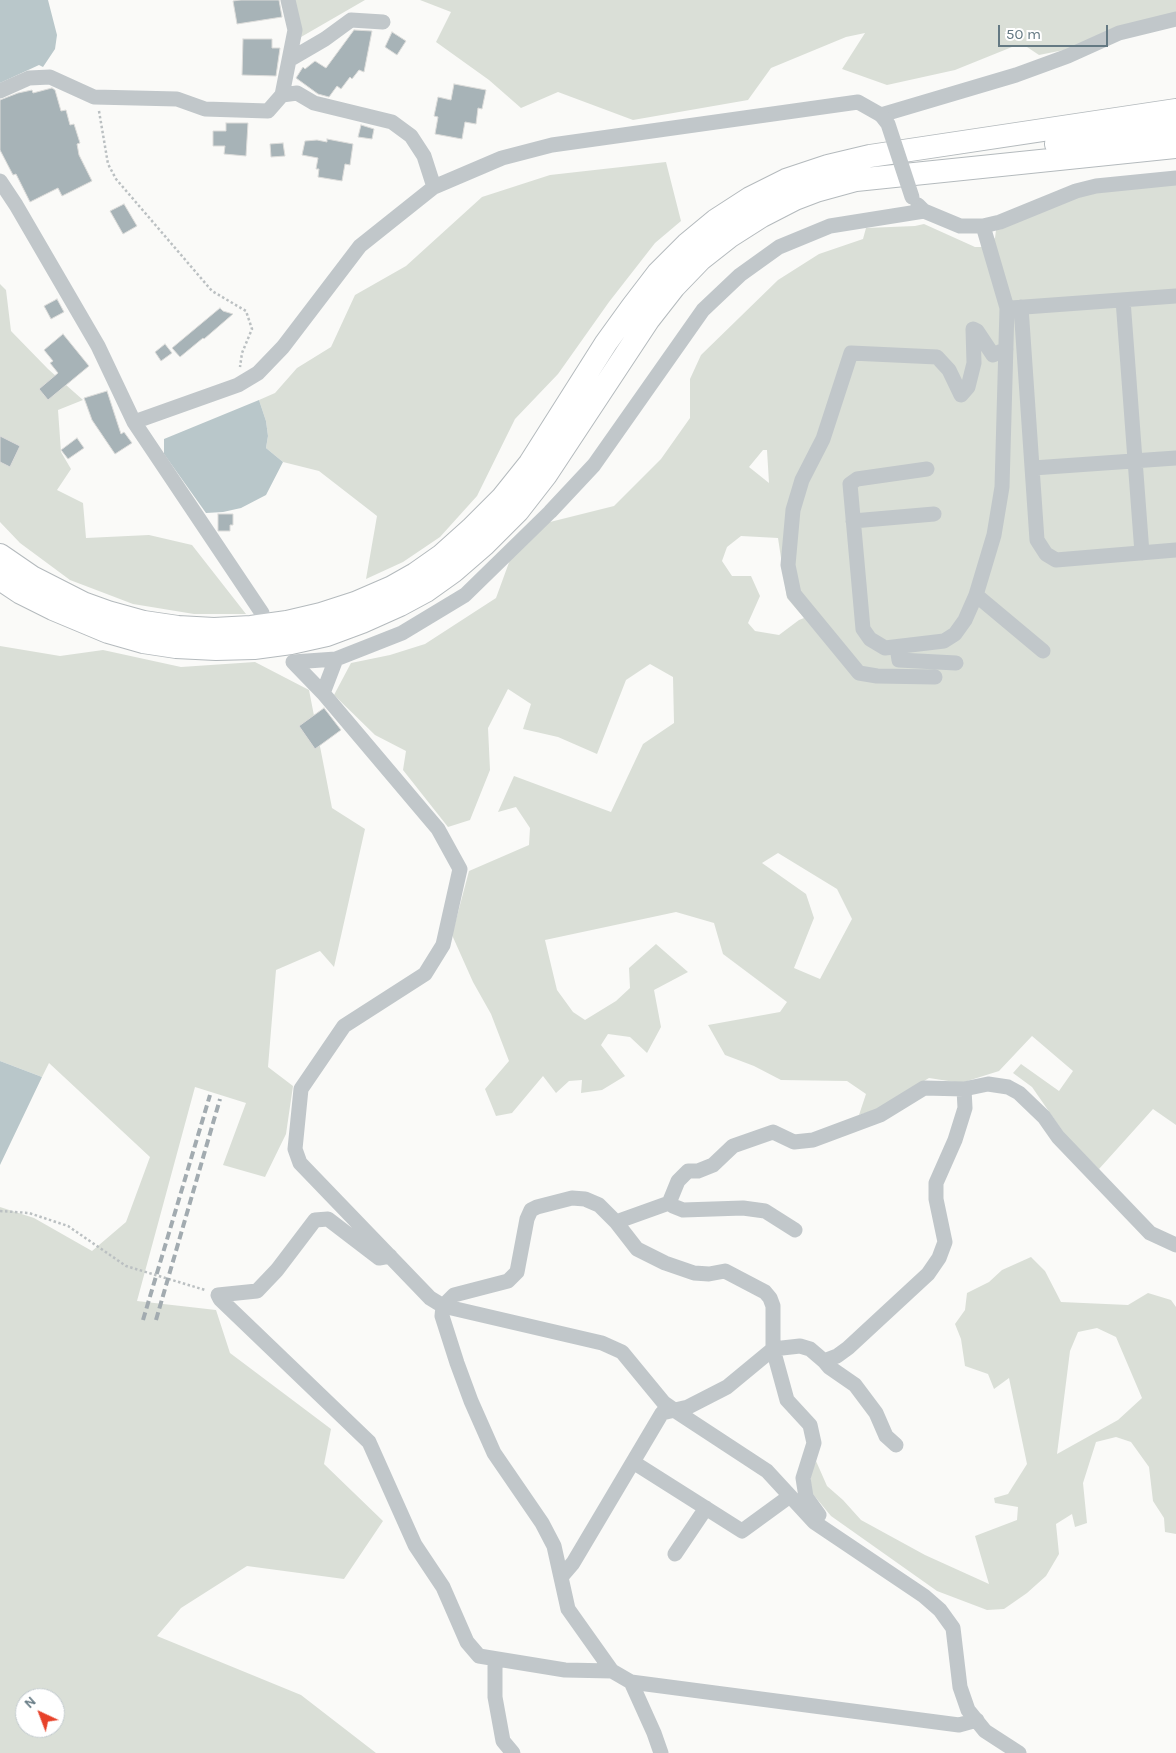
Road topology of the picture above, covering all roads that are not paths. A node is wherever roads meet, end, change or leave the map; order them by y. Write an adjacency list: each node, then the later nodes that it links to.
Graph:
1 (288, 0): 4 (street)
2 (1176, 19): 9 (street)
3 (384, 22): 4 (street)
4 (289, 60): 6 (street)
5 (0, 91): 6 (street)
6 (282, 95): 16 (street)
7 (1176, 97): 12 (highway)
8 (1176, 110): 12 (highway)
9 (881, 115): 16 (street); 17 (street, bridge)
10 (1176, 126): 15 (highway)
11 (1176, 147): 15 (highway)
12 (909, 149): 32 (highway)
13 (1176, 178): 18 (street)
14 (0, 182): 23 (street)
15 (836, 185): 33 (highway)
16 (434, 187): 23 (street)
17 (924, 211): 18 (street); 38 (street)
18 (983, 226): 21 (street)
19 (1176, 296): 20 (street)
20 (1123, 300): 21 (street); 25 (street)
21 (1014, 308): 22 (street); 26 (street)
22 (1006, 349): 34 (street); 40 (street)
23 (134, 422): 35 (street)
24 (1176, 458): 25 (street)
25 (1135, 461): 26 (street); 31 (street)
26 (1033, 468): 31 (street)
27 (927, 469): 29 (street)
28 (934, 514): 29 (street)
29 (853, 520): 36 (street)
30 (1176, 550): 31 (street)
31 (1142, 553)
32 (0, 555)
33 (0, 579)
34 (976, 595): 36 (street); 37 (street)
35 (262, 613)
36 (897, 647): 39 (street)
37 (1043, 651)
38 (336, 660): 41 (street); 41 (street)
39 (956, 663)
40 (935, 677)
41 (323, 693): 47 (street)
42 (964, 1089): 43 (street); 46 (street); 50 (street)
43 (669, 1202): 44 (street); 45 (street)
44 (616, 1222): 48 (street); 49 (street)
45 (795, 1230)
46 (1176, 1245)
47 (390, 1256): 48 (street); 59 (street)
48 (443, 1306): 51 (street); 58 (street)
49 (773, 1349): 50 (street); 51 (street); 56 (street)
50 (824, 1361): 52 (street)
51 (674, 1410): 53 (street); 54 (street)
52 (896, 1445)
53 (633, 1462): 55 (street); 58 (street)
54 (790, 1496): 55 (street); 56 (street)
55 (706, 1508): 57 (street)
56 (826, 1530): 62 (street)
57 (675, 1554)
58 (561, 1577): 60 (street)
59 (495, 1660): 60 (street); 63 (street)
60 (612, 1671): 61 (street)
61 (631, 1682): 62 (street); 64 (street)
62 (977, 1720): 65 (street)
63 (513, 1753)
64 (661, 1753)
65 (1019, 1753)

